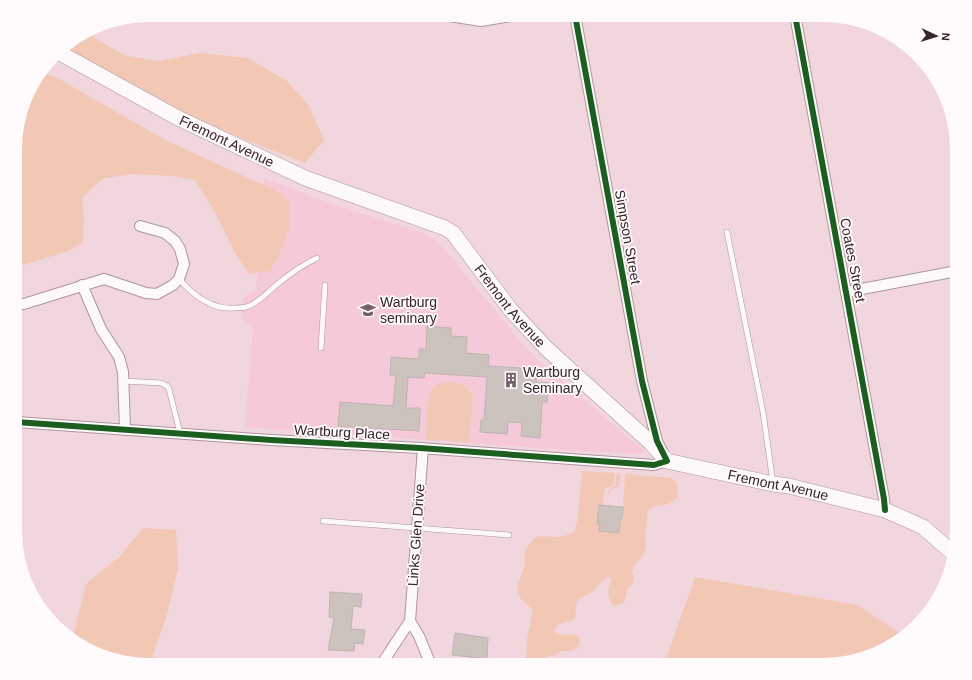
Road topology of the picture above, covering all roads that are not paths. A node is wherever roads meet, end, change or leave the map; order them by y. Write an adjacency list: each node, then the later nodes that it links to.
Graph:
1 (576, 22): 19 (street, Simpson Street)
2 (796, 22): 11 (street, Coates Street)
3 (64, 55): 19 (main road, Fremont Avenue)
4 (140, 226): 8 (street)
5 (727, 232): 20 (lane)
6 (317, 258): 8 (lane)
7 (950, 272): 11 (street)
8 (179, 279): 9 (street)
9 (82, 285): 12 (street); 14 (street)
10 (325, 285): 13 (lane)
11 (846, 292): 21 (street, Coates Street)
12 (22, 304)
13 (321, 348)
14 (123, 381): 16 (street); 17 (lane)
15 (22, 422): 16 (street, Wartburg Place)
16 (125, 430): 17 (street, Wartburg Place)
17 (180, 434): 18 (street, Wartburg Place)
18 (423, 448): 19 (street, Wartburg Place); 23 (street, Links Glen Drive)
19 (667, 461): 20 (main road, Fremont Avenue)
20 (773, 484): 21 (main road, Fremont Avenue)
21 (885, 510): 25 (main road, Fremont Avenue)
22 (323, 521): 23 (lane)
23 (417, 528): 24 (lane); 26 (street, Links Glen Drive)
24 (509, 534)
25 (949, 549)
26 (410, 621): 27 (street, Links Glen Drive); 28 (street)
27 (386, 658)
28 (428, 658)

